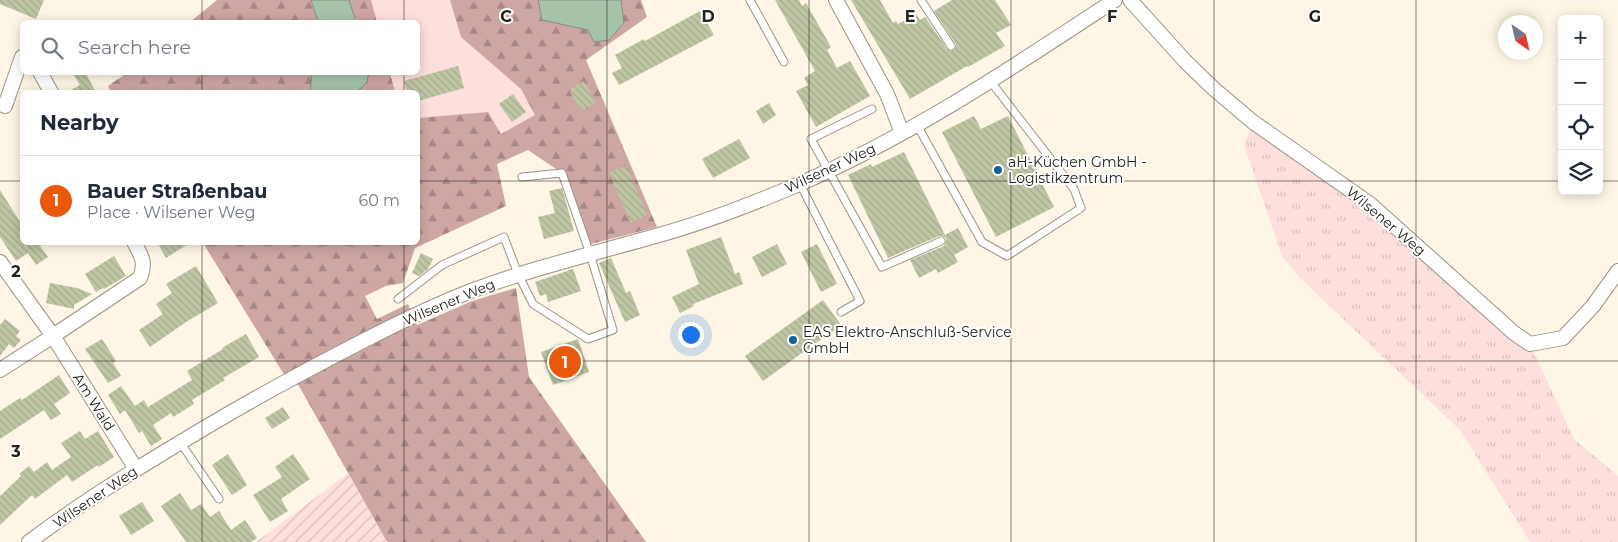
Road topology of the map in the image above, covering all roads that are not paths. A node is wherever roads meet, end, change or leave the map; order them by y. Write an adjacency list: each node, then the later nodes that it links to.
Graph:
1 (750, 0): 7 (lane)
2 (836, 0): 15 (street)
3 (921, 0): 6 (lane)
4 (1115, 0): 10 (street, Wilsener Weg)
5 (1130, 0): 23 (street, Wilsener Weg)
6 (951, 46)
7 (784, 62)
8 (20, 63): 12 (street)
9 (42, 75): 11 (street)
10 (991, 82): 14 (street, Wilsener Weg); 14 (lane)
11 (50, 90)
12 (5, 106)
13 (872, 109): 16 (lane)
14 (917, 125): 15 (street, Wilsener Weg)
15 (902, 133): 16 (street, Wilsener Weg)
16 (828, 171): 18 (street, Wilsener Weg); 19 (lane)
17 (522, 177): 21 (lane)
18 (800, 184): 21 (street, Wilsener Weg); 26 (lane)
19 (941, 241)
20 (136, 245): 27 (street)
21 (590, 254): 24 (street, Wilsener Weg); 24 (lane)
22 (0, 262): 27 (street, Am Wald)
23 (1618, 271)
24 (518, 274): 25 (lane); 29 (street, Wilsener Weg)
25 (398, 299)
26 (842, 312)
27 (53, 336): 28 (street); 30 (street, Am Wald)
28 (0, 370)
29 (180, 442): 30 (street, Wilsener Weg); 31 (lane)
30 (136, 469): 32 (street, Wilsener Weg)
31 (219, 498)
32 (29, 542)

